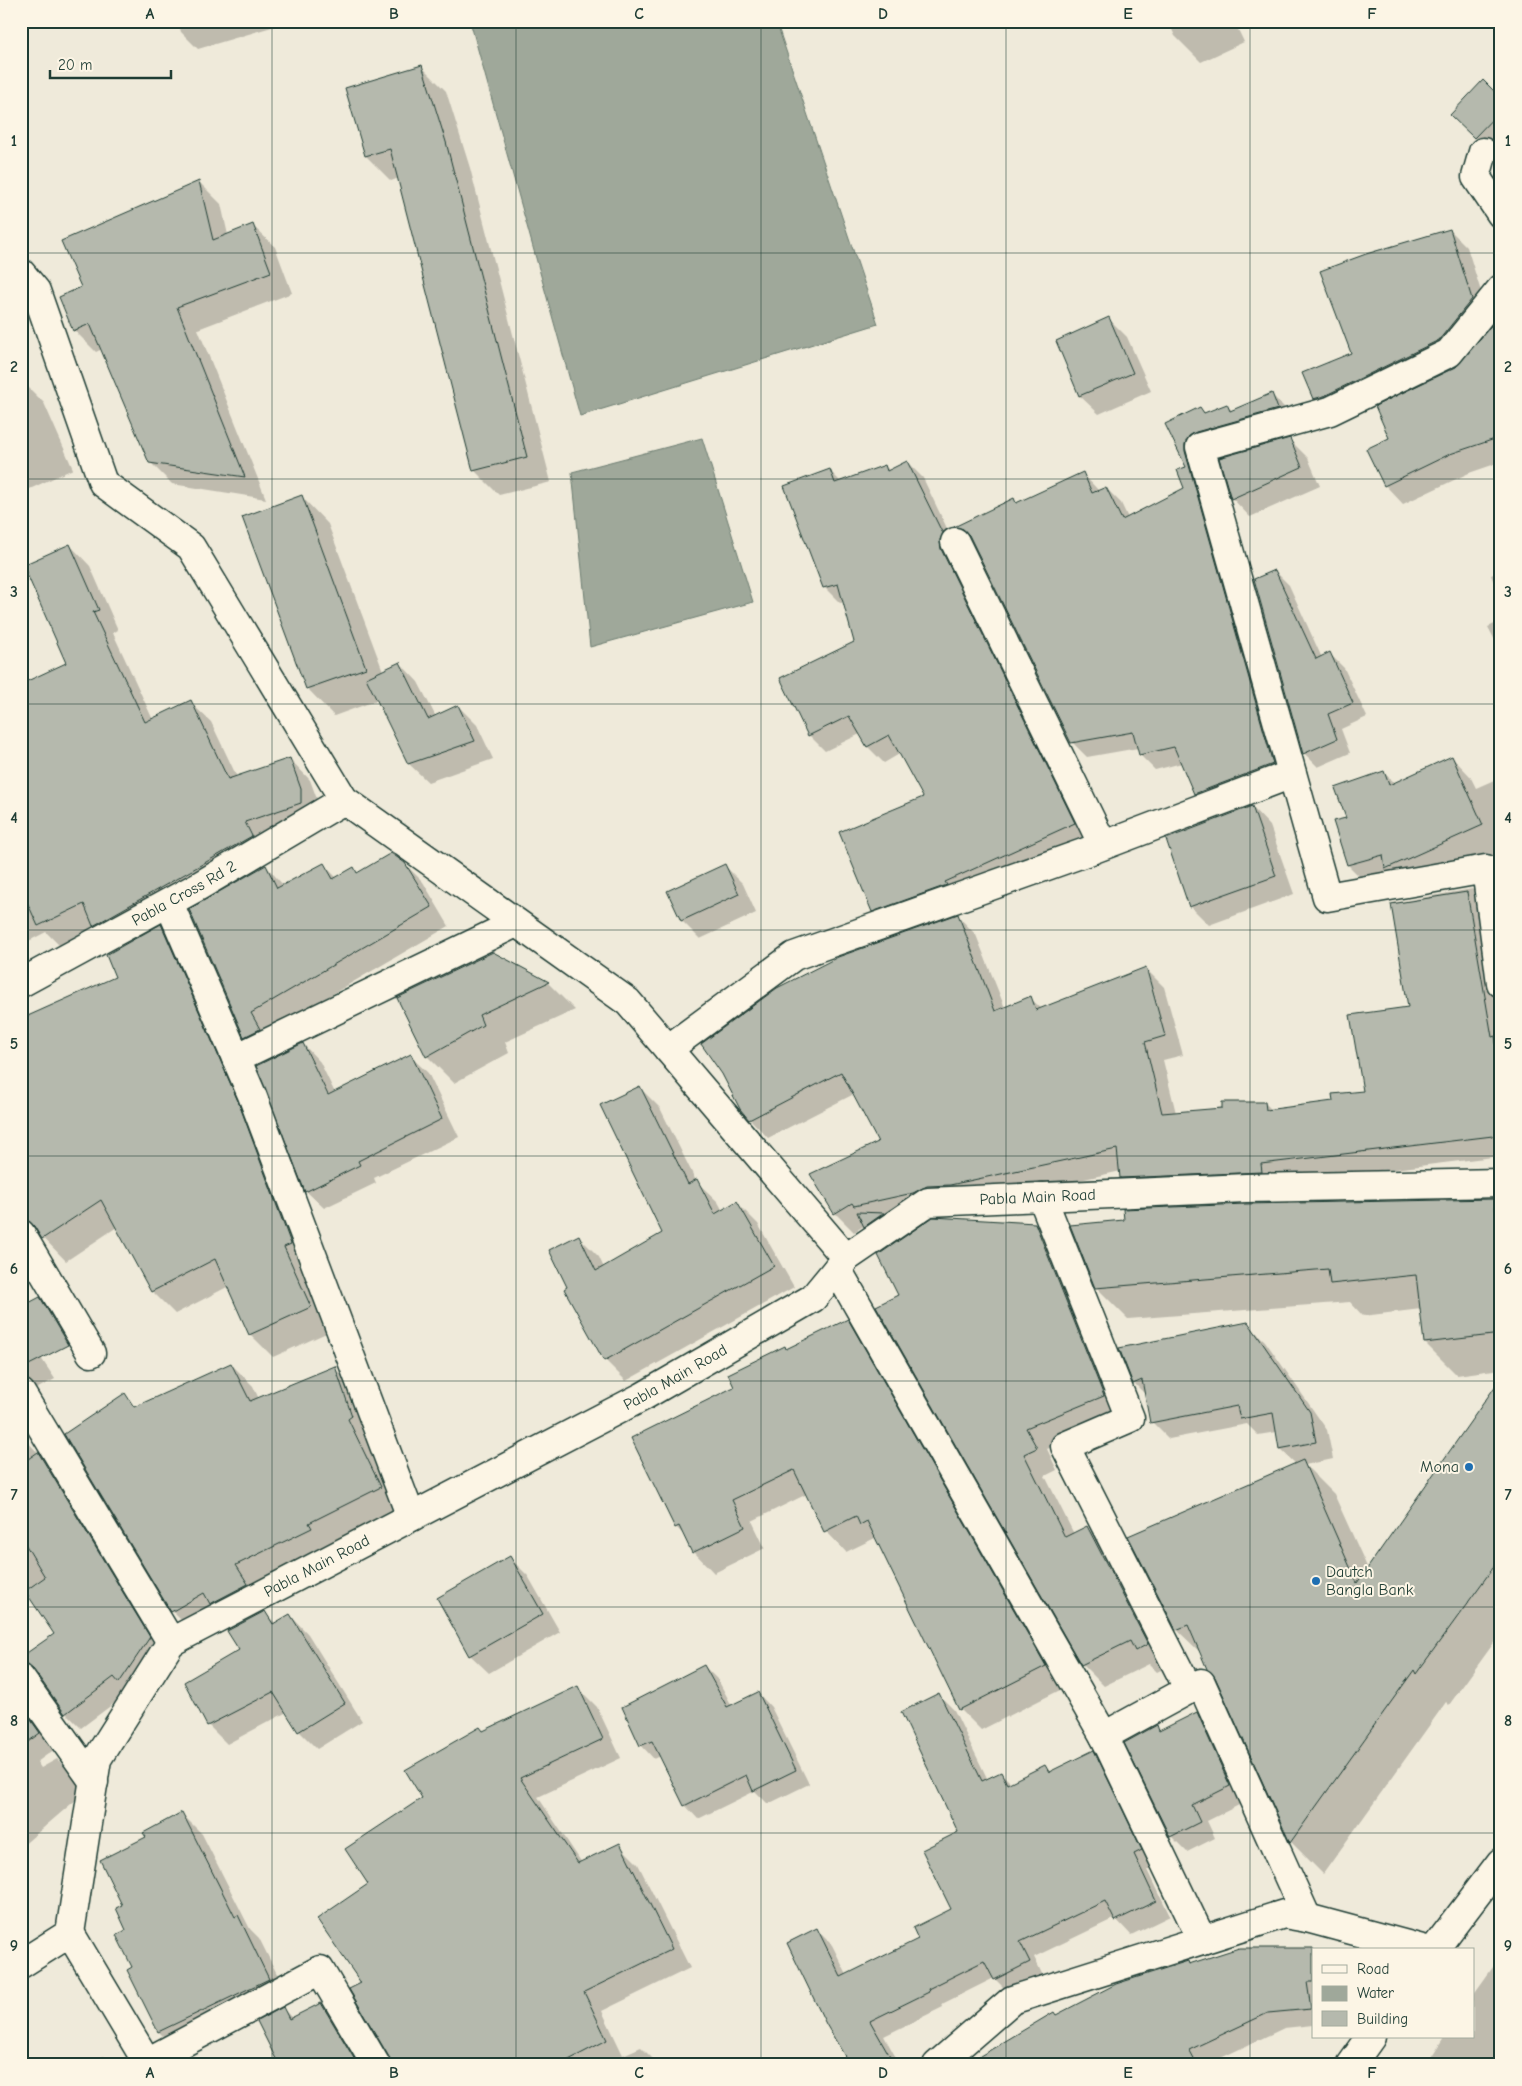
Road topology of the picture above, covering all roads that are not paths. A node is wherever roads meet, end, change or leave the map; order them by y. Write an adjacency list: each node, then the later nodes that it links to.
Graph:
1 (1483, 152): 2 (main road)
2 (1501, 214)
3 (21, 273): 7 (main road)
4 (1501, 289): 6 (main road)
5 (955, 542): 8 (main road)
6 (1292, 774): 8 (main road); 9 (main road)
7 (344, 800): 10 (main road, Pabla Cross Rd 2); 11 (main road)
8 (1102, 844): 14 (main road)
9 (1494, 867): 13 (main road)
10 (168, 903): 12 (main road, Pabla Cross Rd 2); 15 (main road)
11 (516, 923): 14 (main road); 15 (main road)
12 (21, 983)
13 (1501, 984)
14 (668, 1049): 19 (main road)
15 (236, 1058): 22 (main road)
16 (1501, 1183): 17 (main road, Pabla Main Road)
17 (1042, 1197): 19 (main road, Pabla Main Road); 25 (main road)
18 (21, 1234): 20 (main road)
19 (842, 1264): 22 (main road, Pabla Main Road); 26 (main road)
20 (91, 1352)
21 (21, 1393): 23 (main road)
22 (411, 1517): 23 (main road, Pabla Main Road)
23 (171, 1642): 27 (main road)
24 (21, 1679): 27 (main road)
25 (1190, 1690): 26 (main road); 29 (main road)
26 (1104, 1736): 31 (main road)
27 (94, 1782): 30 (main road)
28 (1501, 1862): 33 (main road)
29 (1306, 1918): 31 (main road); 32 (main road)
30 (70, 1933): 34 (main road); 36 (main road)
31 (1202, 1940): 37 (main road)
32 (1418, 1948)
33 (1436, 1948)
34 (21, 1964)
35 (1370, 2038): 38 (main road)
36 (376, 2065)
37 (937, 2065)
38 (1351, 2065)

